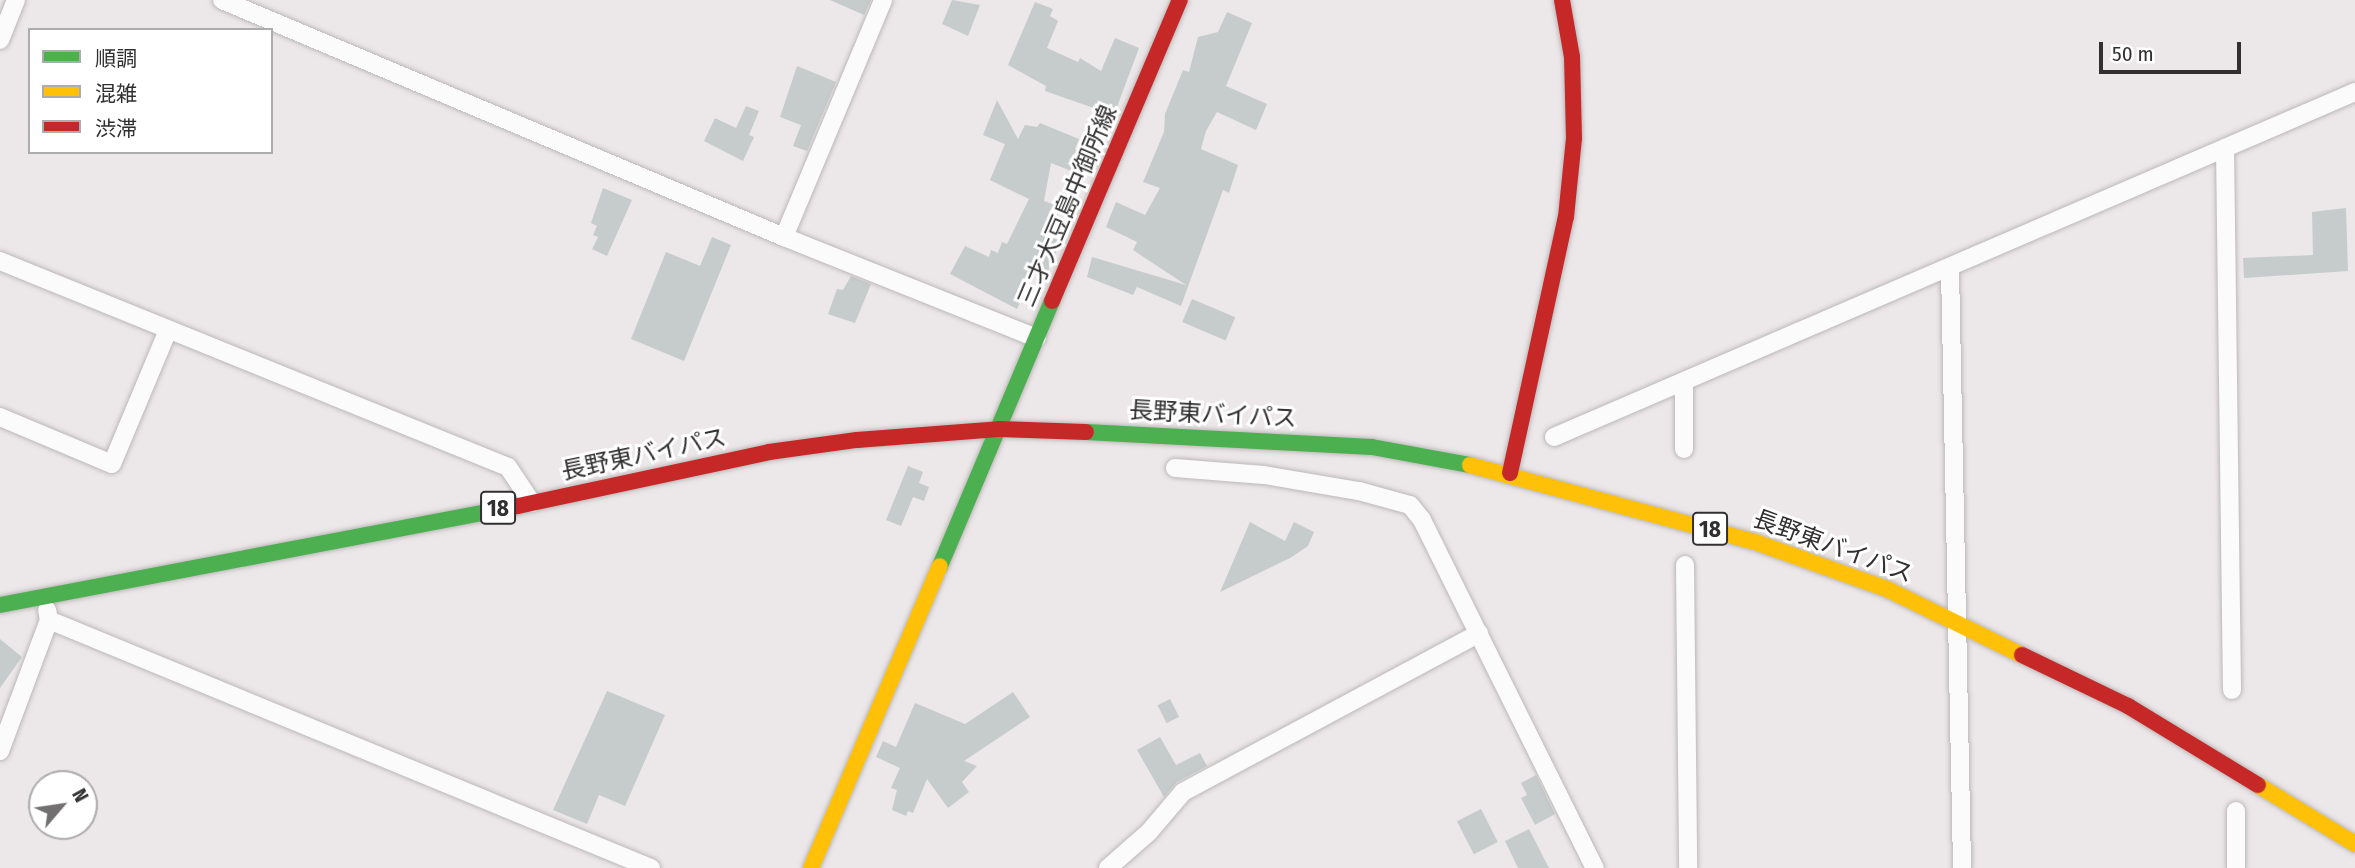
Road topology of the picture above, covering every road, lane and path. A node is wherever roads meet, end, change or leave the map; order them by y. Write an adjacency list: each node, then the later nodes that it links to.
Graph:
1 (16, 0): 6 (street)
2 (222, 0): 9 (street)
3 (883, 0): 9 (street)
4 (1180, 0): 13 (main road, 三才大豆島中御所線)
5 (1562, 0): 20 (main road)
6 (0, 40)
7 (2355, 92): 8 (street)
8 (2225, 148): 11 (street); 28 (street)
9 (784, 237): 13 (street)
10 (0, 261): 12 (street)
11 (1950, 268): 14 (street); 26 (street)
12 (168, 330): 15 (street); 21 (street)
13 (1037, 338): 16 (main road, 三才大豆島中御所線)
14 (1684, 383): 17 (street); 18 (street)
15 (0, 417)
16 (999, 429): 20 (main road, 長野東バイパス / 18); 21 (main road, 長野東バイパス / 18); 33 (main road, 三才大豆島中御所線)
17 (1554, 437)
18 (1684, 449)
19 (1175, 468): 27 (street)
20 (1510, 472): 26 (main road, 長野東バイパス / 18)
21 (532, 503): 23 (main road, 長野東バイパス / 18)
22 (1685, 565): 36 (street)
23 (43, 593): 24 (main road, 長野東バイパス / 18); 25 (street)
24 (0, 605)
25 (49, 620): 29 (street); 32 (street)
26 (1958, 620): 31 (main road, 長野東バイパス / 18); 37 (street)
27 (1479, 634): 34 (street); 35 (street)
28 (2231, 690)
29 (0, 751)
30 (2235, 811): 38 (street)
31 (2355, 844)
32 (651, 868)
33 (811, 868)
34 (1108, 868)
35 (1595, 868)
36 (1688, 868)
37 (1962, 868)
38 (2236, 868)

